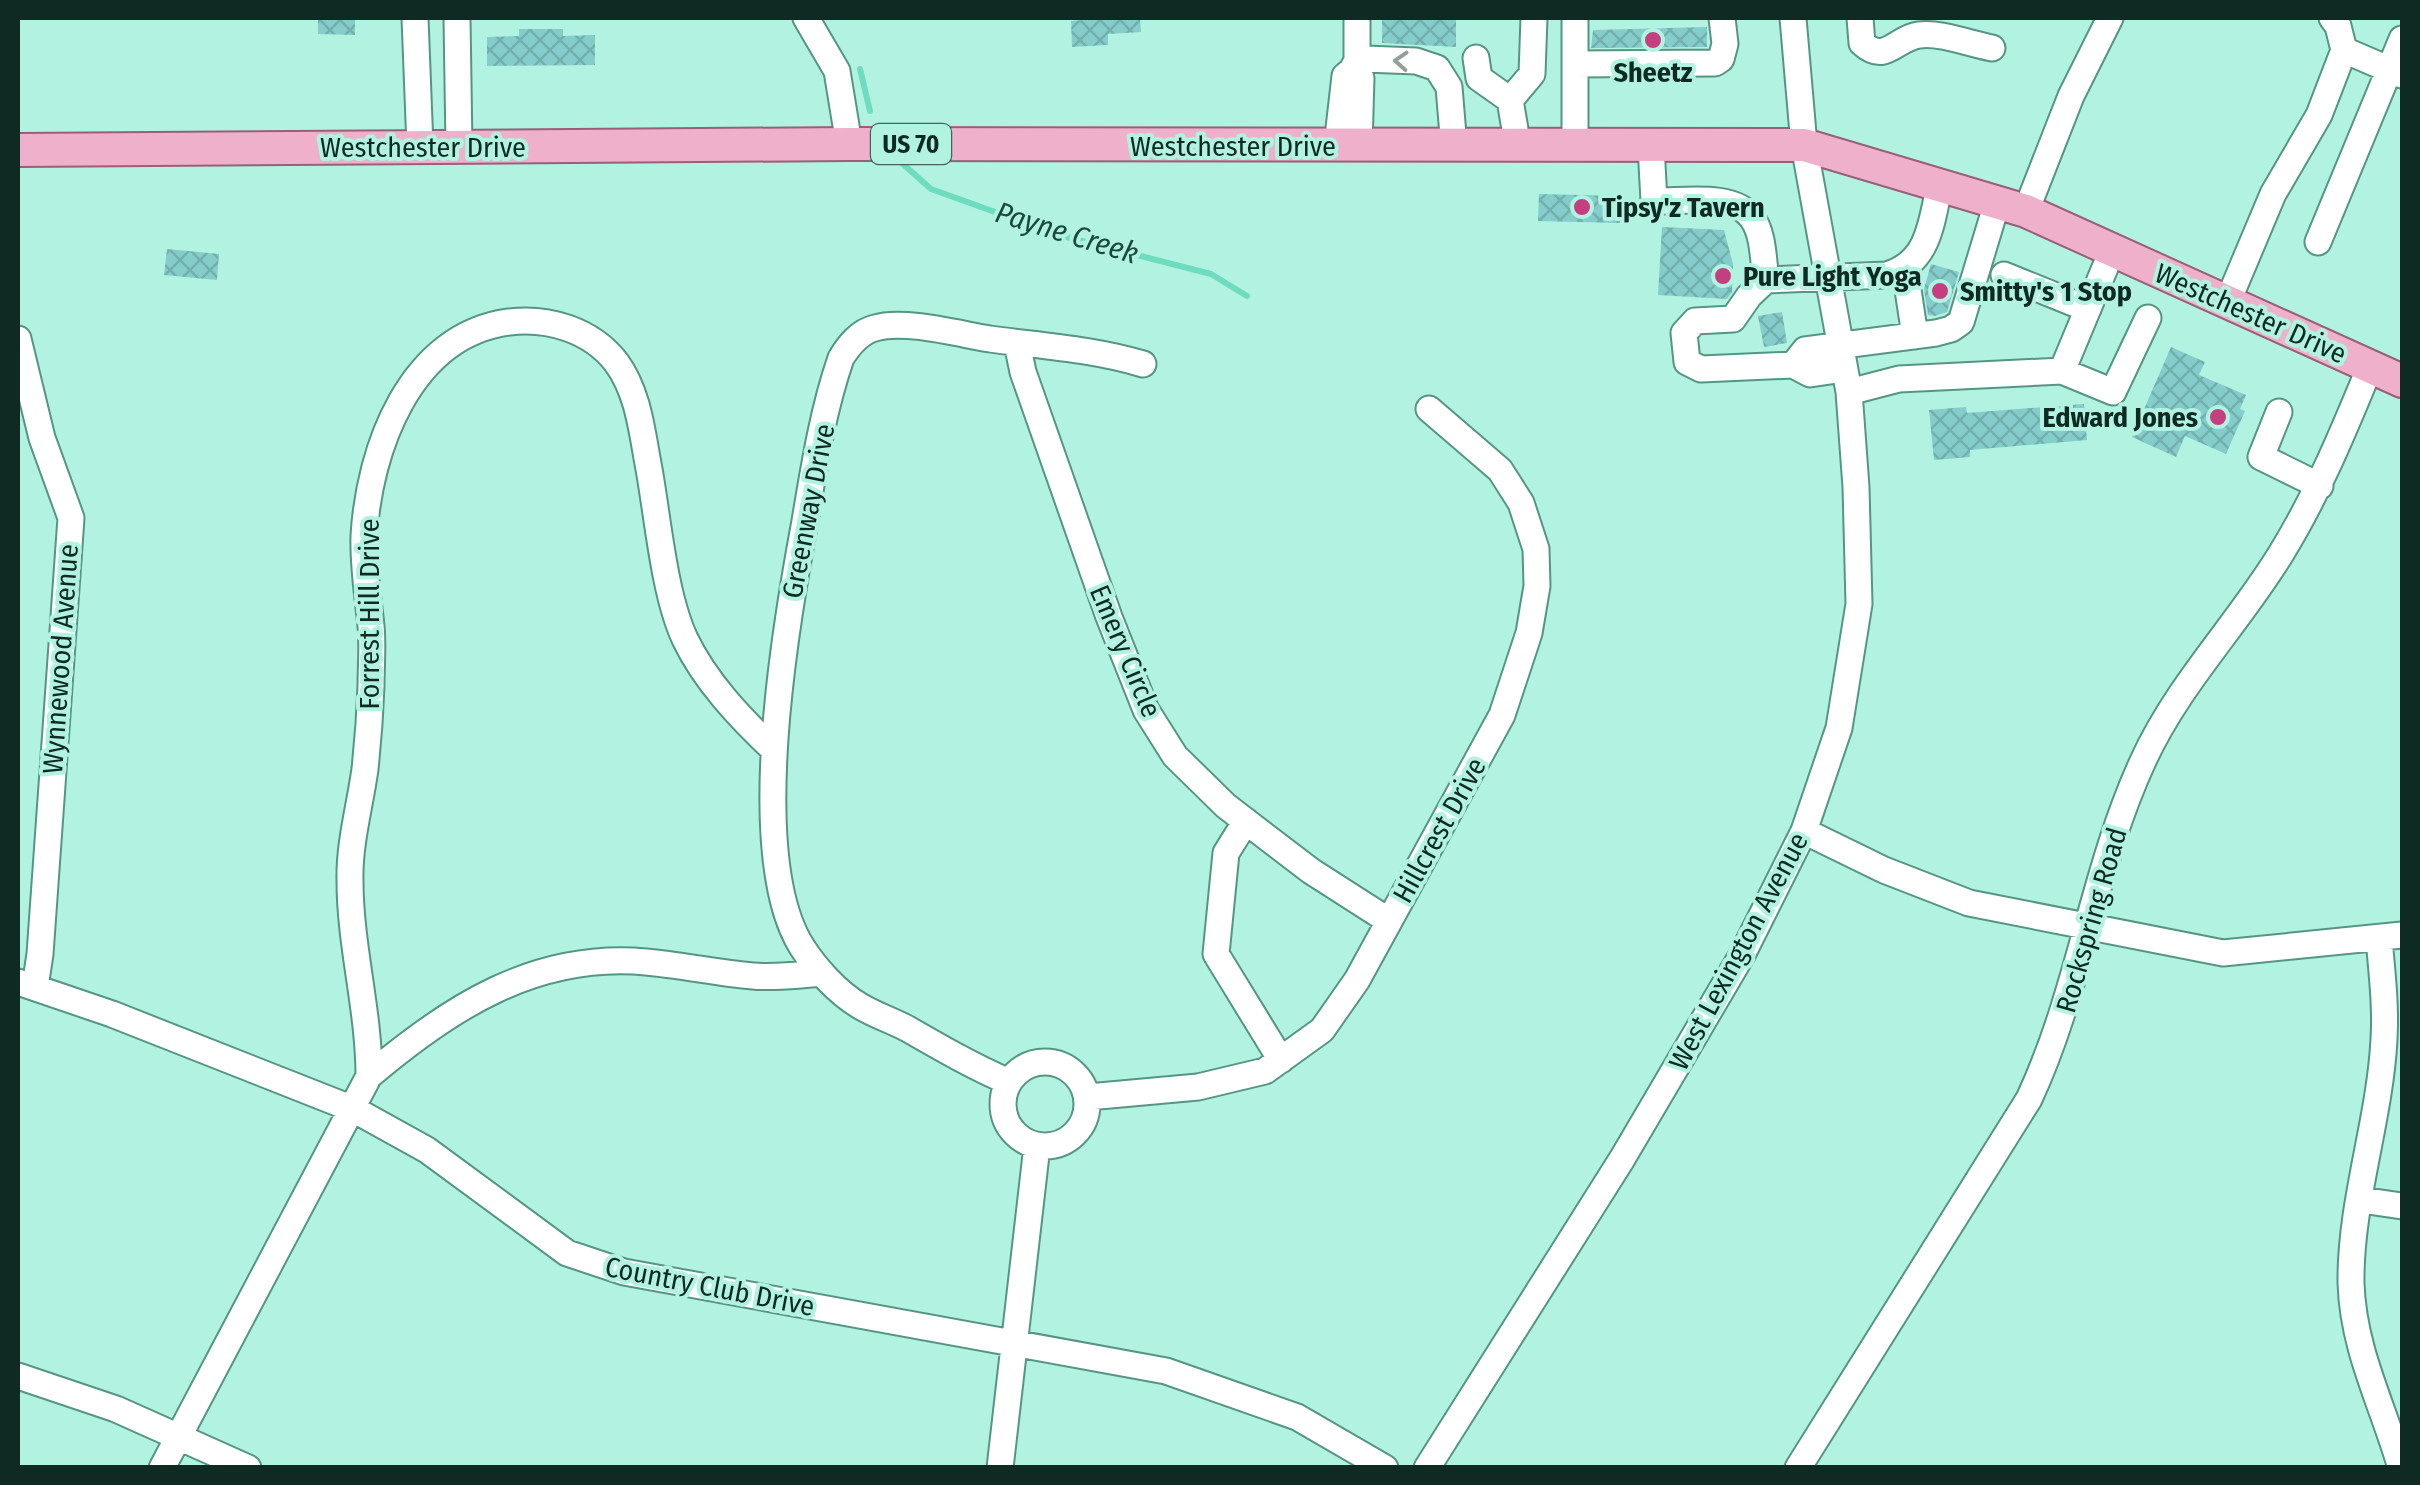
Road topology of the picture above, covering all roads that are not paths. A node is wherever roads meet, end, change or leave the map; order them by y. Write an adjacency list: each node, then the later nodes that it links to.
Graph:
1 (414, 18): 25 (street)
2 (456, 18): 26 (street)
3 (806, 18): 20 (street)
4 (1357, 18): 17 (street)
5 (1534, 18): 19 (street)
6 (1575, 18): 16 (street)
7 (1722, 18): 16 (street)
8 (1793, 18): 21 (street, West Lexington Avenue)
9 (1860, 18): 13 (street)
10 (2110, 18): 31 (street)
11 (2332, 18): 14 (street)
12 (2402, 39): 18 (street)
13 (1992, 48)
14 (2344, 50): 18 (street); 38 (street)
15 (1476, 58): 19 (street)
16 (1575, 64): 23 (street)
17 (1356, 65): 22 (street); 27 (street, one-way to 17)
18 (2396, 72): 32 (street)
19 (1510, 100): 28 (street)
20 (849, 144): 22 (main road, Westchester Drive / US 70); 26 (main road, Westchester Drive / US 70)
21 (1804, 145): 24 (main road, Westchester Drive / US 70); 30 (main road, Westchester Drive / US 70); 36 (street, West Lexington Avenue)
22 (1348, 146): 27 (main road, Westchester Drive / US 70)
23 (1575, 146): 24 (main road, Westchester Drive / US 70); 28 (main road, Westchester Drive / US 70)
24 (1651, 146): 37 (street)
25 (420, 147): 26 (main road, Westchester Drive / US 70); 29 (main road, Westchester Drive / US 70)
26 (458, 147)
27 (1454, 147): 28 (main road, Westchester Drive / US 70)
28 (1518, 147)
29 (18, 150)
30 (1940, 184): 31 (main road, Westchester Drive / US 70); 34 (street)
31 (2012, 207): 33 (main road, Westchester Drive / US 70); 42 (street)
32 (2318, 242)
33 (2112, 251): 38 (main road, Westchester Drive / US 70); 39 (street)
34 (1905, 270): 36 (street); 42 (street)
35 (2004, 275): 39 (street)
36 (1828, 276): 37 (street); 48 (street, West Lexington Avenue)
37 (1766, 280): 41 (street)
38 (2228, 301): 47 (main road, Westchester Drive / US 70)
39 (2088, 309): 49 (street)
40 (2148, 318): 49 (street)
41 (1734, 320): 46 (street); 46 (street)
42 (1914, 336): 48 (street)
43 (18, 339): 53 (street, Wynnewood Avenue)
44 (1017, 342): 45 (street, Greenway Drive); 55 (street, Greenway Drive); 56 (street, Emery Circle)
45 (1143, 364)
46 (1738, 366): 48 (street)
47 (2370, 367): 50 (main road, Westchester Drive / US 70); 54 (street, Rockspring Road)
48 (1845, 368): 49 (street); 57 (street, West Lexington Avenue)
49 (2062, 370)
50 (2402, 381)
51 (1429, 409): 58 (street, Hillcrest Drive)
52 (2278, 412): 54 (street)
53 (30, 442): 62 (street, Wynnewood Avenue)
54 (2320, 486): 59 (street, Rockspring Road)
55 (774, 750): 61 (street, Greenway Drive); 64 (street, Forrest Hill Drive)
56 (1246, 821): 58 (street, Emery Circle); 63 (street)
57 (1804, 832): 59 (street); 78 (street, West Lexington Avenue)
58 (1390, 921): 63 (street, Hillcrest Drive)
59 (2089, 926): 60 (street); 79 (street, Rockspring Road)
60 (2391, 937): 69 (street)
61 (822, 973): 64 (street); 65 (street, Greenway Drive)
62 (26, 984): 67 (street, Country Club Drive)
63 (1281, 1060): 66 (street, Hillcrest Drive)
64 (369, 1076): 67 (street, Forrest Hill Drive)
65 (1009, 1082): 66 (street); 68 (street)
66 (1088, 1097): 68 (street)
67 (353, 1109): 71 (street, Country Club Drive); 73 (street, Forrest Hill Drive)
68 (1037, 1146): 71 (street)
69 (2361, 1200): 70 (street); 80 (street)
70 (2402, 1206)
71 (1015, 1342): 76 (street); 77 (street, Country Club Drive)
72 (18, 1376): 73 (street)
73 (177, 1437): 74 (street, Forrest Hill Drive); 75 (street)
74 (162, 1468)
75 (248, 1468)
76 (1000, 1468)
77 (1385, 1468)
78 (1427, 1468)
79 (1798, 1468)
80 (2401, 1468)

